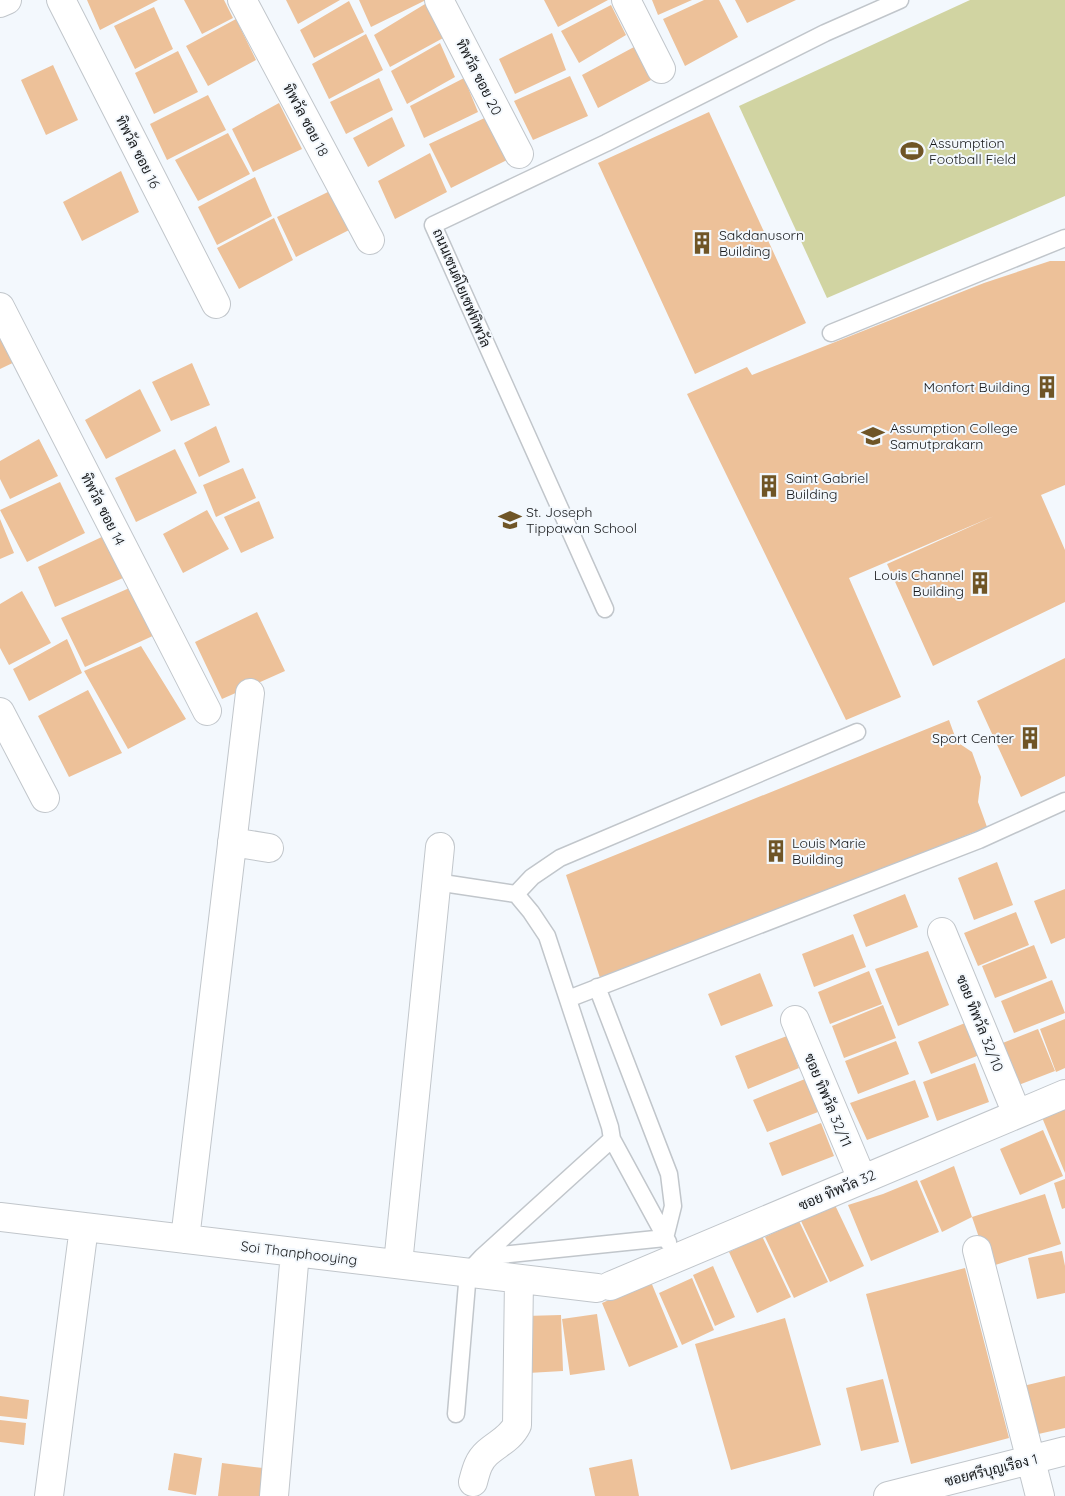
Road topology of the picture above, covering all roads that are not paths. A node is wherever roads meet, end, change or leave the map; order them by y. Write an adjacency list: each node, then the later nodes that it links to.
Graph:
1 (7, 0): 7 (street)
2 (61, 0): 12 (street, ทิพวัล ซอย 16)
3 (242, 0): 11 (street, ทิพวัล ซอย 18)
4 (439, 0): 9 (street, ทิพวัล ซอย 20)
5 (626, 0): 8 (street)
6 (900, 0): 15 (lane, ถนนเซนต์โยเซฟทิพวัล)
7 (0, 4)
8 (660, 69)
9 (519, 154)
10 (1065, 238): 14 (lane)
11 (370, 240)
12 (216, 304)
13 (0, 307): 17 (street, ทิพวัล ซอย 14)
14 (831, 333)
15 (605, 609)
16 (250, 693): 22 (street)
17 (207, 711)
18 (0, 712): 20 (street)
19 (857, 732): 26 (lane)
20 (45, 798)
21 (1065, 801): 28 (lane)
22 (232, 842): 24 (street); 37 (street)
23 (440, 846): 25 (street)
24 (269, 848)
25 (436, 882): 26 (lane); 41 (street)
26 (516, 894): 29 (lane)
27 (942, 932): 32 (street, ซอย ทิพวัล 32/10)
28 (597, 987): 29 (lane); 38 (lane)
29 (568, 999): 33 (lane)
30 (795, 1020): 34 (street, ซอย ทิพวัล 32/11)
31 (1065, 1094): 32 (street, ซอย ทิพวัล 32)
32 (1017, 1114): 34 (street, ซอย ทิพวัล 32)
33 (612, 1139): 38 (lane); 42 (lane)
34 (862, 1179): 38 (street, ซอย ทิพวัล 32)
35 (0, 1217): 36 (street, Soi Thanphooying)
36 (84, 1227): 37 (street, Soi Thanphooying); 49 (street)
37 (185, 1239): 40 (street, Soi Thanphooying)
38 (671, 1248): 42 (lane); 44 (street, ซอย ทิพวัล 32)
39 (977, 1250): 47 (street)
40 (296, 1252): 41 (street, Soi Thanphooying); 50 (street)
41 (398, 1264): 42 (street, Soi Thanphooying)
42 (475, 1264): 43 (street, Soi Thanphooying); 45 (lane)
43 (520, 1279): 44 (street, Soi Thanphooying); 48 (street)
44 (603, 1287)
45 (456, 1414)
46 (1065, 1451): 47 (street, ซอยศรีบุญเรือง 1)
47 (1032, 1460): 51 (street, ซอยศรีบุญเรือง 1); 52 (street)
48 (473, 1482)
49 (49, 1496)
50 (274, 1496)
51 (888, 1496)
52 (1040, 1496)

